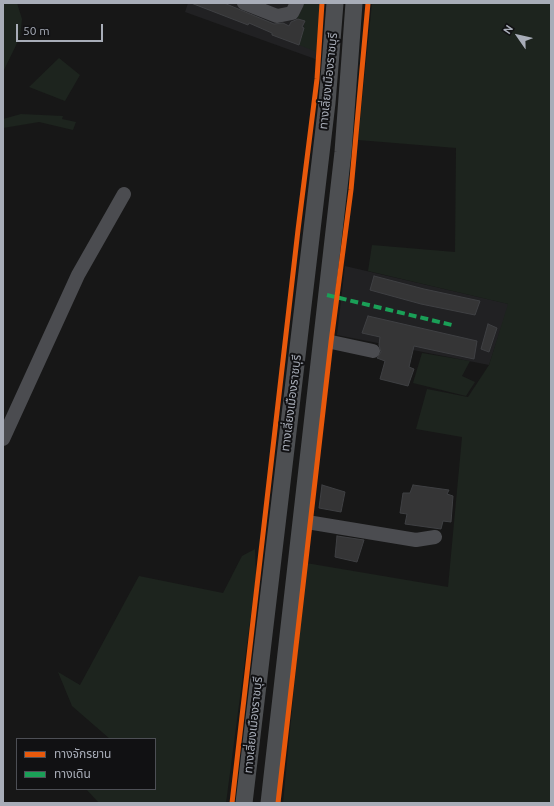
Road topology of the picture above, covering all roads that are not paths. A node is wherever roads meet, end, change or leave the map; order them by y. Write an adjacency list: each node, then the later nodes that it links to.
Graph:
1 (244, 3): 2 (street)
2 (297, 3)
3 (335, 3): 5 (main road, ทางเลี่ยงเมืองราชบุรี)
4 (354, 3): 6 (main road, ทางเลี่ยงเมืองราชบุรี)
5 (327, 103): 6 (main road); 13 (main road, ทางเลี่ยงเมืองราชบุรี)
6 (347, 105): 8 (main road, ทางเลี่ยงเมืองราชบุรี)
7 (124, 194): 10 (street)
8 (322, 340): 9 (street); 11 (main road, ทางเลี่ยงเมืองราชบุรี)
9 (373, 351)
10 (3, 439)
11 (301, 521): 12 (street); 14 (main road, ทางเลี่ยงเมืองราชบุรี)
12 (435, 537)
13 (244, 803)
14 (269, 803)

